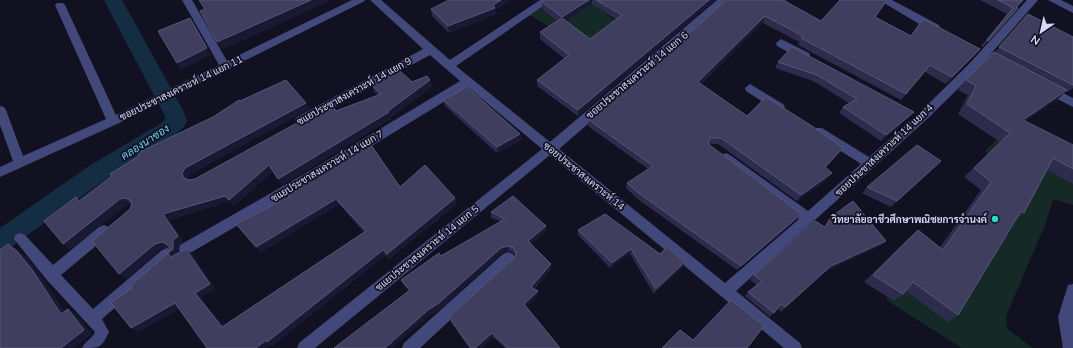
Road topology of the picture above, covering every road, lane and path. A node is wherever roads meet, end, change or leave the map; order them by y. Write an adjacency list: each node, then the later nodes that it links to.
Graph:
1 (187, 0): 17 (street)
2 (360, 0): 17 (street, ซอยประชาสงเคราะห์ 14 แยก 11)
3 (375, 0): 13 (street, ซอยประชาสงเคราะห์ 14)
4 (547, 0): 18 (street)
5 (723, 0): 28 (street, ซอยประชาสงเคราะห์ 14 แยก 6)
6 (884, 0): 11 (street)
7 (1033, 0): 14 (street, ซอยประชาสงเคราะห์ 14 แยก 4)
8 (1053, 0): 10 (street)
9 (60, 5): 25 (street)
10 (1073, 10)
11 (944, 32)
12 (781, 43): 15 (street)
13 (430, 50): 18 (street, ซอยประชาสงเคราะห์ 14); 27 (street, ซแยประชาสงเคราะห์ 14 แยก 9)
14 (981, 52): 16 (street); 31 (street, ซอยประชาสงเคราะห์ 14 แยก 4)
15 (816, 62)
16 (998, 62)
17 (225, 66): 25 (street, ซอยประชาสงเคราะห์ 14 แยก 11)
18 (449, 66): 19 (street, ซอยประชาสงเคราะห์ 14)
19 (468, 82): 28 (street, ซอยประชาสงเคราะห์ 14); 36 (street, ซแยประชาสงเคราะห์ 14 แยก 7)
20 (1039, 84): 22 (street)
21 (750, 88): 24 (street)
22 (1073, 103)
23 (0, 110): 30 (street)
24 (790, 113)
25 (113, 121): 30 (street, ซอยประชาสงเคราะห์ 14 แยก 11)
26 (810, 126): 31 (street)
27 (289, 127)
28 (550, 148): 41 (street, ซอยประชาสงเคราะห์ 14); 45 (street, ซแยประชาสงเคราะห์ 14 แยก 5)
29 (719, 153): 33 (street)
30 (20, 163): 32 (street, ซอยประชาสงเคราะห์ 14 แยก 11)
31 (870, 164): 33 (street, ซอยประชาสงเคราะห์ 14 แยก 4)
32 (0, 172)
33 (809, 219): 41 (street, ซอยประชาสงเคราะห์ 14 แยก 4)
34 (112, 225): 39 (street)
35 (20, 239): 39 (street)
36 (185, 249)
37 (168, 254): 42 (street)
38 (508, 258): 46 (street)
39 (51, 275): 42 (street)
40 (1073, 290): 47 (street)
41 (726, 292): 43 (street, ซอยประชาสงเคราะห์ 14)
42 (91, 319): 44 (street)
43 (787, 346)
44 (89, 348)
45 (304, 348)
46 (409, 348)
47 (1070, 348)

